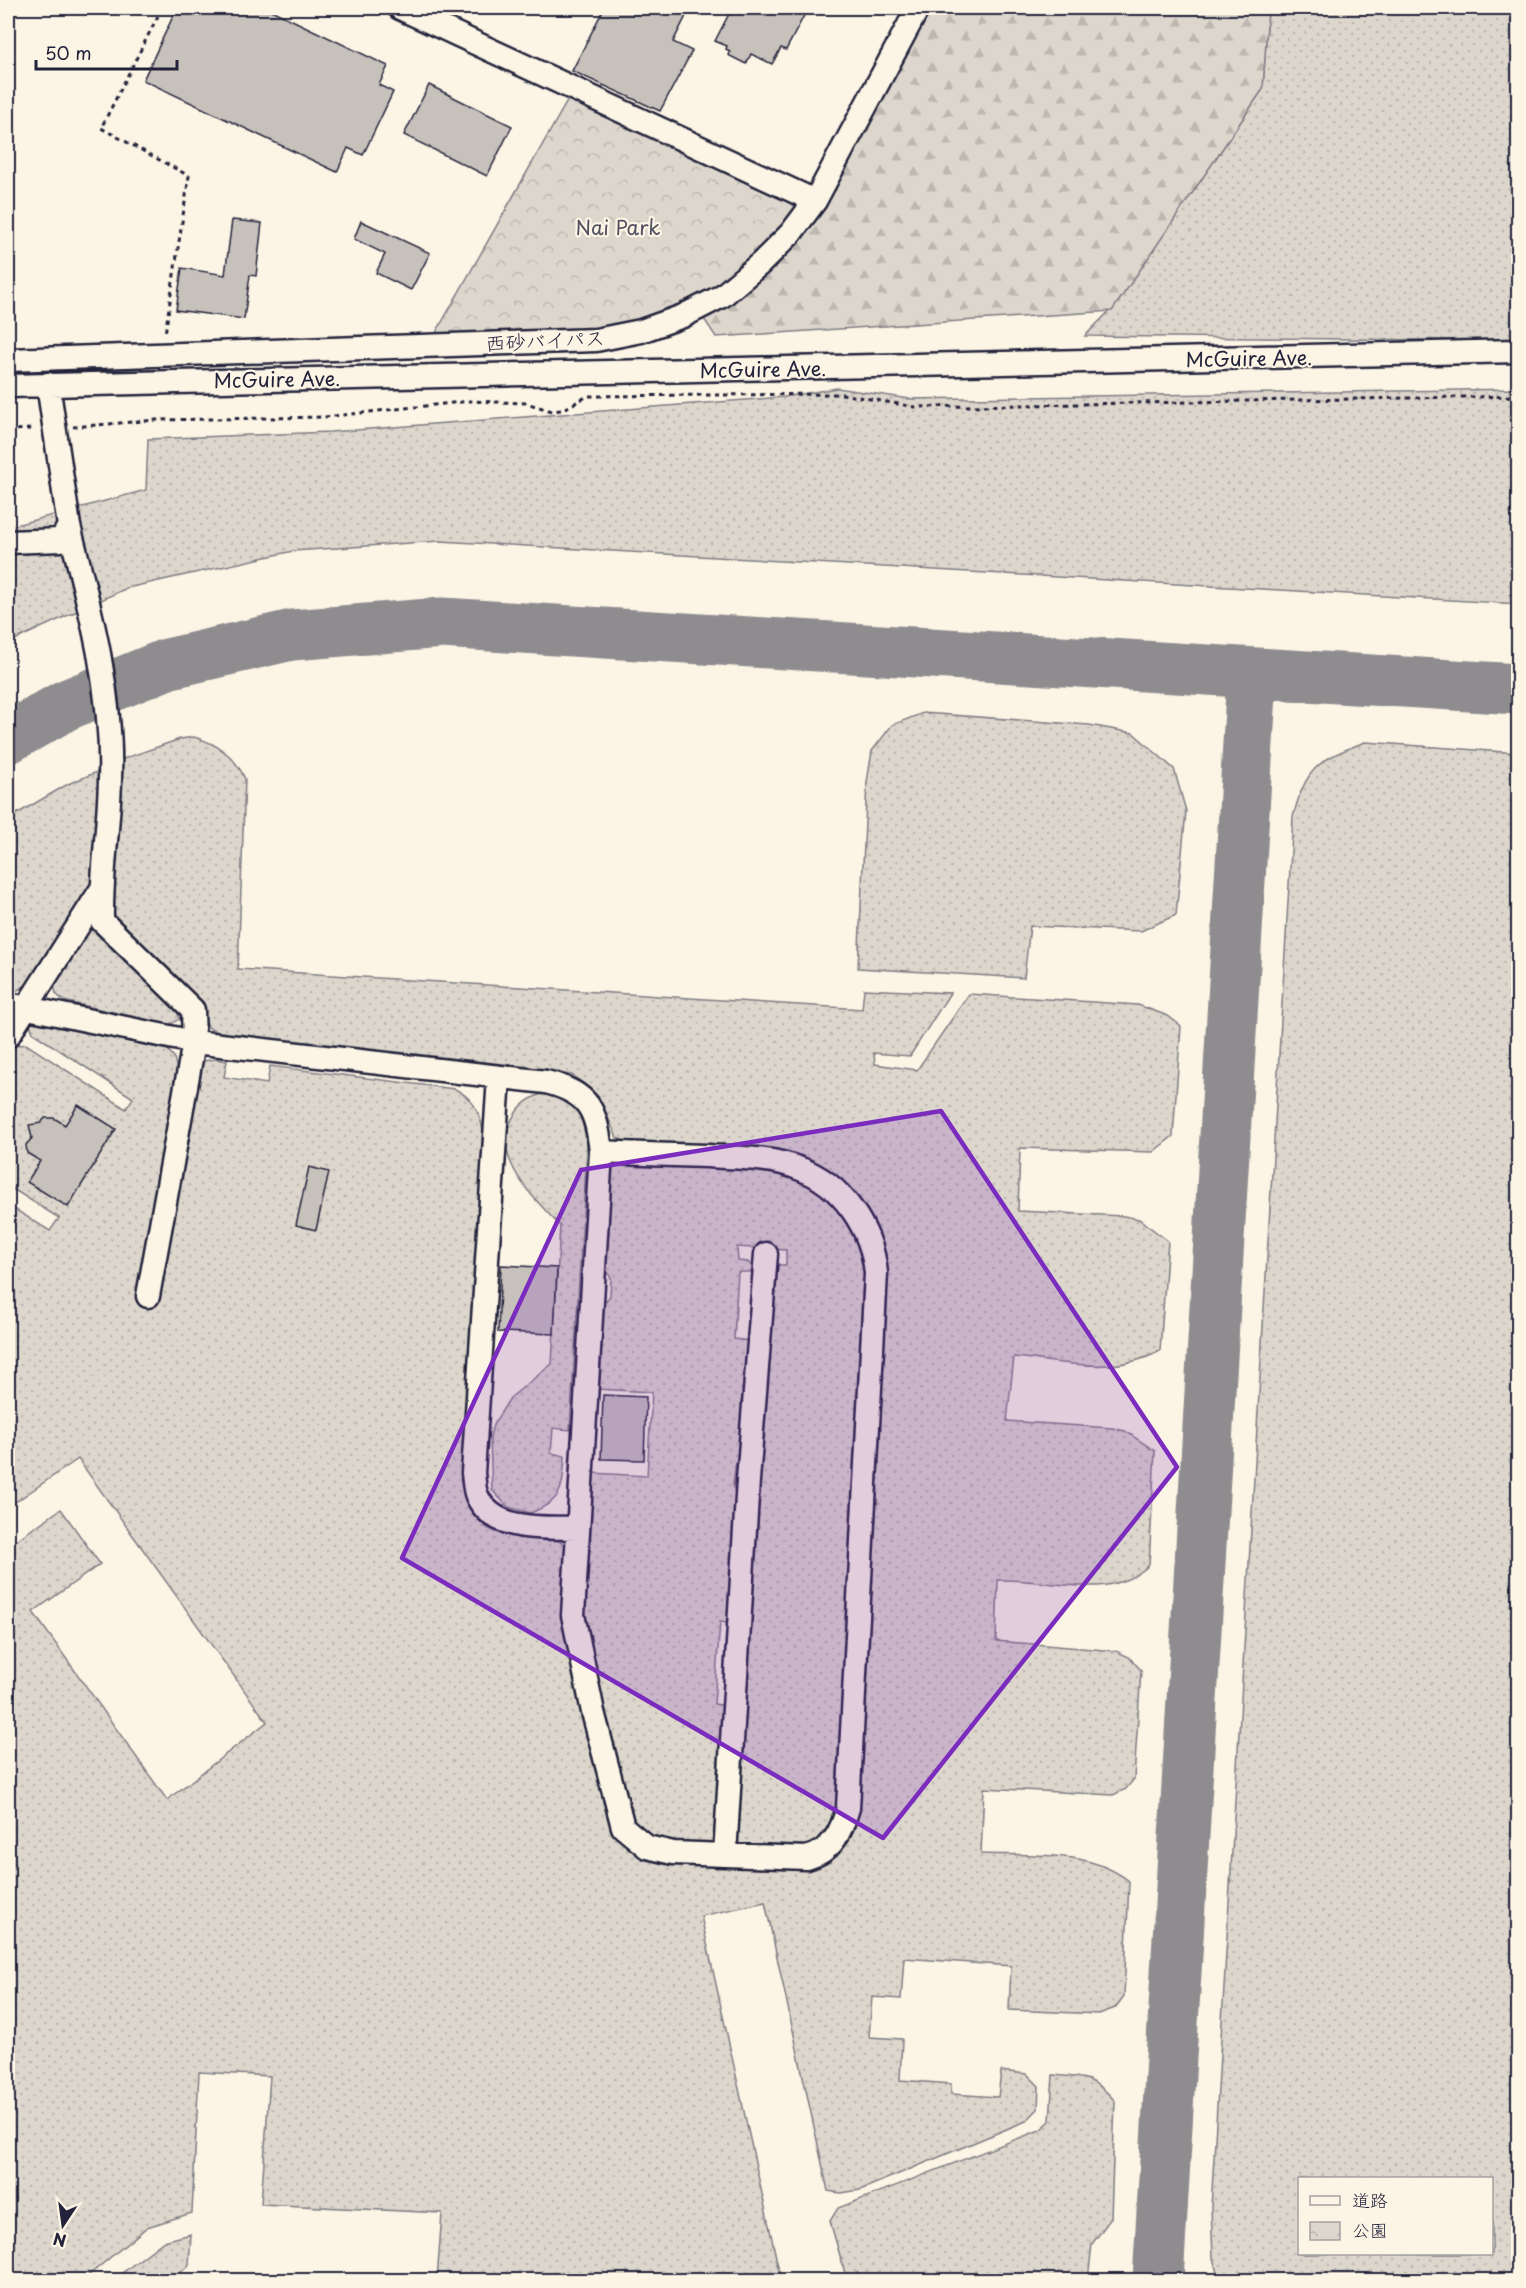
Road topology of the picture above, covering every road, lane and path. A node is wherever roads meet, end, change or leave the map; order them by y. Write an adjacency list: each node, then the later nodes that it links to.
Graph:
1 (162, 8): 6 (path)
2 (400, 8): 4 (street)
3 (918, 8): 4 (street, 西砂バイパス)
4 (815, 201): 6 (street, 西砂バイパス)
5 (1518, 351): 8 (street, McGuire Ave.)
6 (162, 354): 7 (street, 西砂バイパス)
7 (8, 360)
8 (48, 384): 9 (street, McGuire Ave.); 11 (street)
9 (8, 386)
10 (1518, 396): 11 (path)
11 (54, 427): 12 (path); 13 (street)
12 (8, 430)
13 (69, 526): 14 (street); 15 (street)
14 (8, 542)
15 (101, 890): 16 (street); 18 (street)
16 (17, 1006): 17 (street); 18 (street)
17 (8, 1036)
18 (195, 1042): 19 (street); 22 (street)
19 (499, 1077): 20 (street); 23 (street)
20 (601, 1152): 23 (street); 24 (street)
21 (765, 1254): 24 (street)
22 (148, 1296)
23 (578, 1528): 24 (street)
24 (725, 1855)

